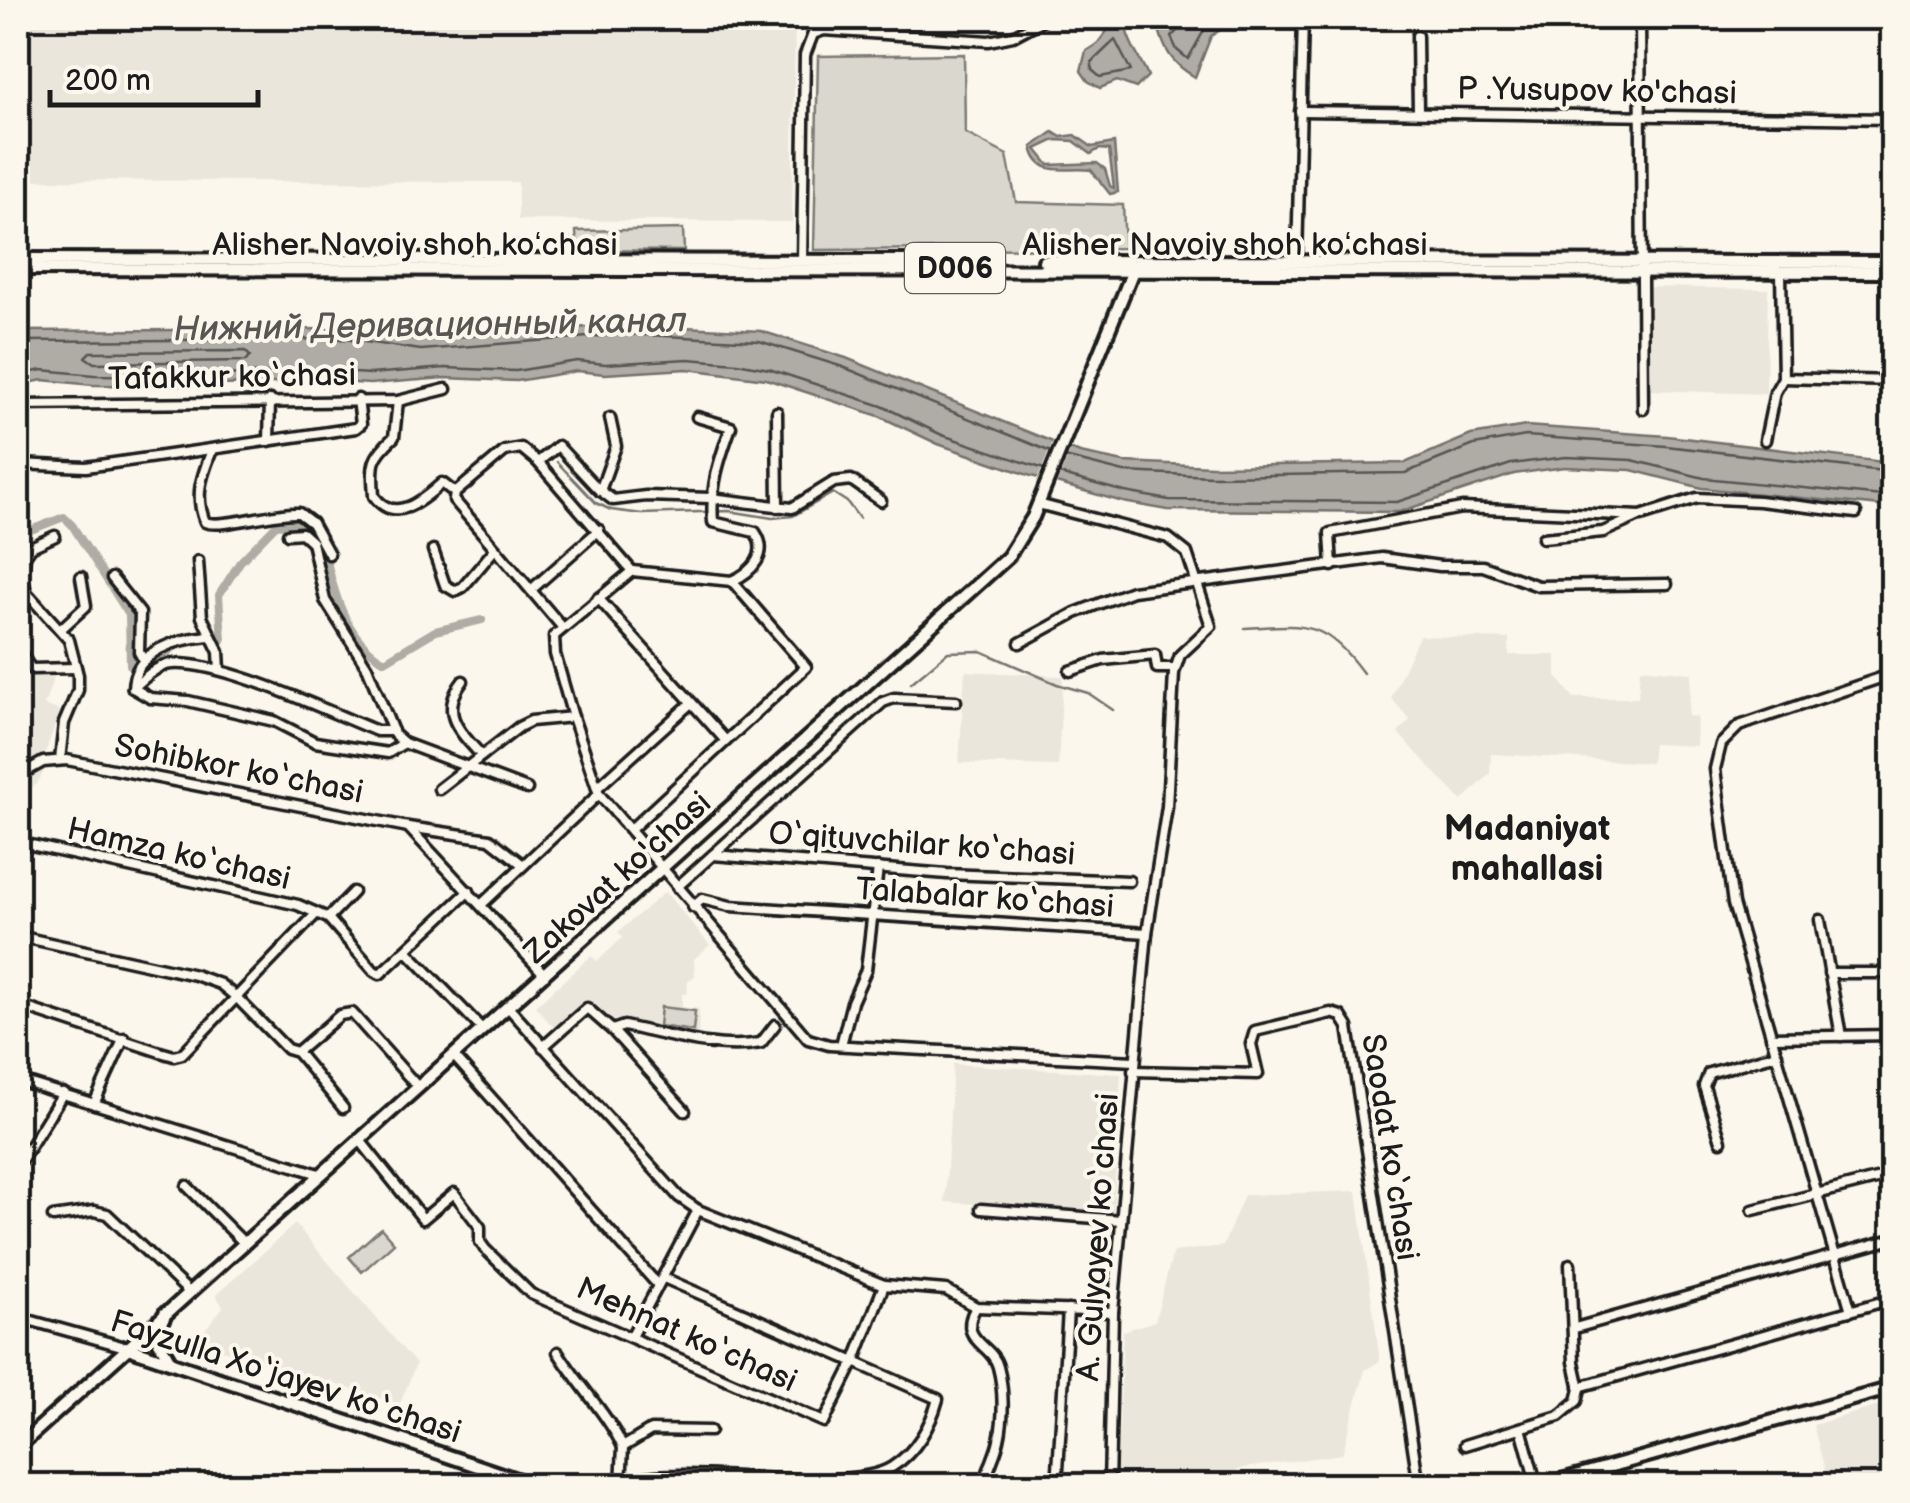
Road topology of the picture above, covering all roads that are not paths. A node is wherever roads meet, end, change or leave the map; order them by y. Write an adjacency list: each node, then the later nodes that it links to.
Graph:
1 (1047, 18): 12 (street)
2 (1303, 18): 5 (street)
3 (1640, 18): 7 (street)
4 (1417, 36): 6 (street)
5 (1300, 111): 6 (street, P .Yusupov ko'chasi); 13 (street)
6 (1418, 112): 7 (street, P .Yusupov ko'chasi)
7 (1639, 114): 8 (street, P .Yusupov ko'chasi); 14 (street)
8 (1892, 119)
9 (18, 259): 11 (main road, Alisher Navoiy shoh koʻchasi / D006)
10 (1892, 262): 14 (main road, Alisher Navoiy shoh koʻchasi / D006)
11 (154, 264): 12 (main road, Alisher Navoiy shoh koʻchasi / D006); 16 (main road, Alisher Navoiy shoh koʻchasi / D006)
12 (802, 265): 15 (main road, Alisher Navoiy shoh koʻchasi / D006)
13 (1297, 265): 14 (main road, Alisher Navoiy shoh koʻchasi / D006); 15 (main road, Alisher Navoiy shoh koʻchasi / D006)
14 (1641, 265): 17 (main road, Alisher Navoiy shoh koʻchasi / D006); 26 (street)
15 (1134, 266): 39 (main road, Zakovat ko'chasi)
16 (18, 269)
17 (1781, 272): 18 (main road, Alisher Navoiy shoh koʻchasi / D006); 19 (street)
18 (1892, 272)
19 (1783, 378): 20 (street); 30 (street)
20 (1892, 381)
21 (446, 389): 24 (street, Tafakkur ko‘chasi)
22 (358, 399): 23 (street, Tafakkur ko‘chasi); 24 (street, Tafakkur ko‘chasi); 31 (street)
23 (270, 400): 25 (street, Tafakkur ko‘chasi); 31 (street)
24 (398, 401): 36 (street)
25 (18, 405)
26 (1643, 409)
27 (778, 412): 40 (street)
28 (610, 418): 35 (street)
29 (697, 418): 37 (street)
30 (1765, 440)
31 (269, 441): 32 (street)
32 (212, 450): 34 (street); 49 (street)
33 (538, 462): 35 (street); 36 (street); 43 (street)
34 (18, 464)
35 (600, 491): 37 (street)
36 (455, 494): 47 (street)
37 (711, 498): 40 (street); 55 (street)
38 (881, 501): 40 (street)
39 (1038, 504): 57 (street); 94 (main road, Zakovat ko'chasi)
40 (778, 507)
41 (1856, 514): 42 (street)
42 (1641, 516): 46 (street); 51 (street)
43 (598, 530): 52 (street); 58 (street)
44 (288, 534): 78 (street)
45 (55, 536): 61 (street)
46 (1543, 538)
47 (494, 549): 48 (street); 58 (street)
48 (434, 550)
49 (330, 554)
50 (198, 561): 62 (street)
51 (1332, 566): 56 (street); 57 (street)
52 (632, 570): 55 (street); 59 (street)
53 (81, 577): 61 (street)
54 (112, 578): 65 (street)
55 (732, 581): 79 (street)
56 (1667, 584)
57 (1197, 585): 63 (street); 67 (street)
58 (531, 590): 60 (street)
59 (598, 598): 60 (street); 76 (street)
60 (562, 628): 77 (street)
61 (61, 629): 66 (street)
62 (209, 636): 65 (street); 70 (street)
63 (1020, 643)
64 (18, 649): 69 (street)
65 (139, 667): 74 (street)
66 (76, 668): 69 (street); 82 (street)
67 (1175, 668): 71 (street); 105 (street)
68 (18, 669): 69 (street)
69 (31, 669)
70 (220, 670): 74 (street); 78 (street)
71 (1070, 671)
72 (1892, 674): 119 (street)
73 (463, 681): 81 (street)
74 (133, 688): 80 (street)
75 (956, 701): 91 (street)
76 (691, 703): 79 (street); 87 (street)
77 (573, 717): 81 (street); 87 (street)
78 (393, 731): 80 (street)
79 (726, 741): 89 (street)
80 (404, 742): 83 (street)
81 (482, 755): 83 (street)
82 (60, 760): 84 (street); 88 (street, Sohibkor ko‘chasi)
83 (464, 768): 85 (street); 86 (street)
84 (18, 776)
85 (527, 789)
86 (439, 790)
87 (598, 791): 89 (street, A. Gulyayev ko‘chasi); 92 (street)
88 (408, 827): 92 (street, Sohibkor ko‘chasi); 97 (street)
89 (630, 830): 94 (street, A. Gulyayev ko‘chasi)
90 (18, 842): 102 (street, Hamza ko‘chasi)
91 (713, 854): 93 (street, O‘qituvchilar ko‘chasi); 96 (street)
92 (523, 865): 99 (street)
93 (878, 868): 95 (street, O‘qituvchilar ko‘chasi); 101 (street)
94 (662, 870): 96 (street, A. Gulyayev ko‘chasi); 110 (main road, Zakovat ko'chasi)
95 (1128, 880)
96 (677, 887): 100 (street, A. Gulyayev ko‘chasi)
97 (470, 891): 99 (street); 107 (street, Hamza ko‘chasi)
98 (353, 892): 103 (street, Hamza ko‘chasi)
99 (481, 904): 110 (street)
100 (693, 906): 101 (street, Talabalar ko‘chasi); 121 (street, A. Gulyayev ko‘chasi)
101 (873, 914): 105 (street, Talabalar ko‘chasi); 121 (street)
102 (315, 915): 103 (street, Hamza ko‘chasi); 111 (street)
103 (328, 918): 107 (street, Hamza ko‘chasi)
104 (1820, 920): 108 (street)
105 (1147, 933): 126 (street, Talabalar ko‘chasi)
106 (18, 936): 111 (street)
107 (407, 950): 115 (street)
108 (1828, 973): 109 (street); 118 (street)
109 (1892, 973)
110 (545, 975): 113 (main road, Zakovat ko'chasi)
111 (236, 997): 120 (street); 123 (street)
112 (18, 1006): 120 (street)
113 (508, 1007): 115 (main road, Zakovat ko'chasi); 122 (street)
114 (774, 1025): 116 (street)
115 (482, 1030): 125 (main road, Zakovat ko'chasi)
116 (612, 1030): 122 (street); 132 (street)
117 (1892, 1035): 118 (street)
118 (1841, 1036): 119 (street)
119 (1772, 1037): 124 (street)
120 (124, 1038): 130 (street)
121 (841, 1045): 126 (street, A. Gulyayev ko‘chasi)
122 (543, 1047): 142 (street)
123 (296, 1052): 128 (street); 131 (street)
124 (1777, 1054): 134 (street); 140 (street)
125 (453, 1055): 128 (main road, Zakovat ko'chasi); 150 (street)
126 (1133, 1066): 145 (street, A. Gulyayev ko‘chasi); 182 (street, Saodat ko‘chasi)
127 (18, 1080): 129 (street)
128 (417, 1086): 133 (main road, Zakovat ko'chasi)
129 (63, 1094): 130 (street); 135 (street)
130 (94, 1104): 137 (street)
131 (343, 1108)
132 (684, 1111)
133 (359, 1139): 137 (main road, Zakovat ko'chasi); 162 (street, Mehnat ko‘chasi)
134 (1721, 1141)
135 (21, 1155): 136 (street)
136 (18, 1166)
137 (320, 1174): 147 (main road, Zakovat ko'chasi)
138 (1892, 1175): 140 (street)
139 (187, 1186): 147 (street)
140 (1816, 1194): 143 (street); 148 (street)
141 (981, 1209): 145 (street)
142 (698, 1210): 150 (street); 151 (street)
143 (1753, 1210)
144 (53, 1216): 152 (street)
145 (1121, 1220): 158 (street, A. Gulyayev ko‘chasi)
146 (1892, 1239): 148 (street)
147 (244, 1242): 152 (main road, Zakovat ko'chasi)
148 (1834, 1256): 156 (street); 161 (street)
149 (1570, 1264): 161 (street)
150 (661, 1281): 162 (street); 166 (street)
151 (884, 1285): 154 (street); 166 (street)
152 (190, 1292): 157 (main road, Zakovat ko'chasi)
153 (1892, 1299): 156 (street)
154 (976, 1307): 155 (street); 178 (street)
155 (1068, 1310): 158 (street); 179 (street)
156 (1851, 1311): 168 (street)
157 (165, 1312): 160 (main road, Zakovat ko'chasi); 167 (main road)
158 (1113, 1312): 180 (street, A. Gulyayev ko‘chasi)
159 (18, 1317): 163 (street, Fayzulla Xo‘jayev ko‘chasi)
160 (148, 1328): 163 (main road, Zakovat ko'chasi); 165 (main road)
161 (1575, 1328): 168 (street)
162 (632, 1336): 166 (street, Mehnat ko‘chasi)
163 (125, 1347): 165 (main road, Fayzulla Xo‘jayev ko‘chasi); 173 (main road, Zakovat ko'chasi)
164 (558, 1352): 174 (street)
165 (153, 1356): 167 (main road, Fayzulla Xo‘jayev ko‘chasi)
166 (855, 1360): 176 (street)
167 (171, 1362): 177 (main road, Fayzulla Xo‘jayev ko‘chasi)
168 (1579, 1387): 170 (street)
169 (1892, 1388): 183 (main road)
170 (1521, 1428): 172 (street); 183 (street)
171 (710, 1431): 174 (street)
172 (1465, 1445)
173 (18, 1447)
174 (623, 1447): 176 (street)
175 (1226, 1483): 181 (street)
176 (621, 1485)
177 (537, 1486)
178 (984, 1486)
179 (1058, 1486)
180 (1110, 1486)
181 (1167, 1486)
182 (1418, 1486)
183 (1538, 1486)

